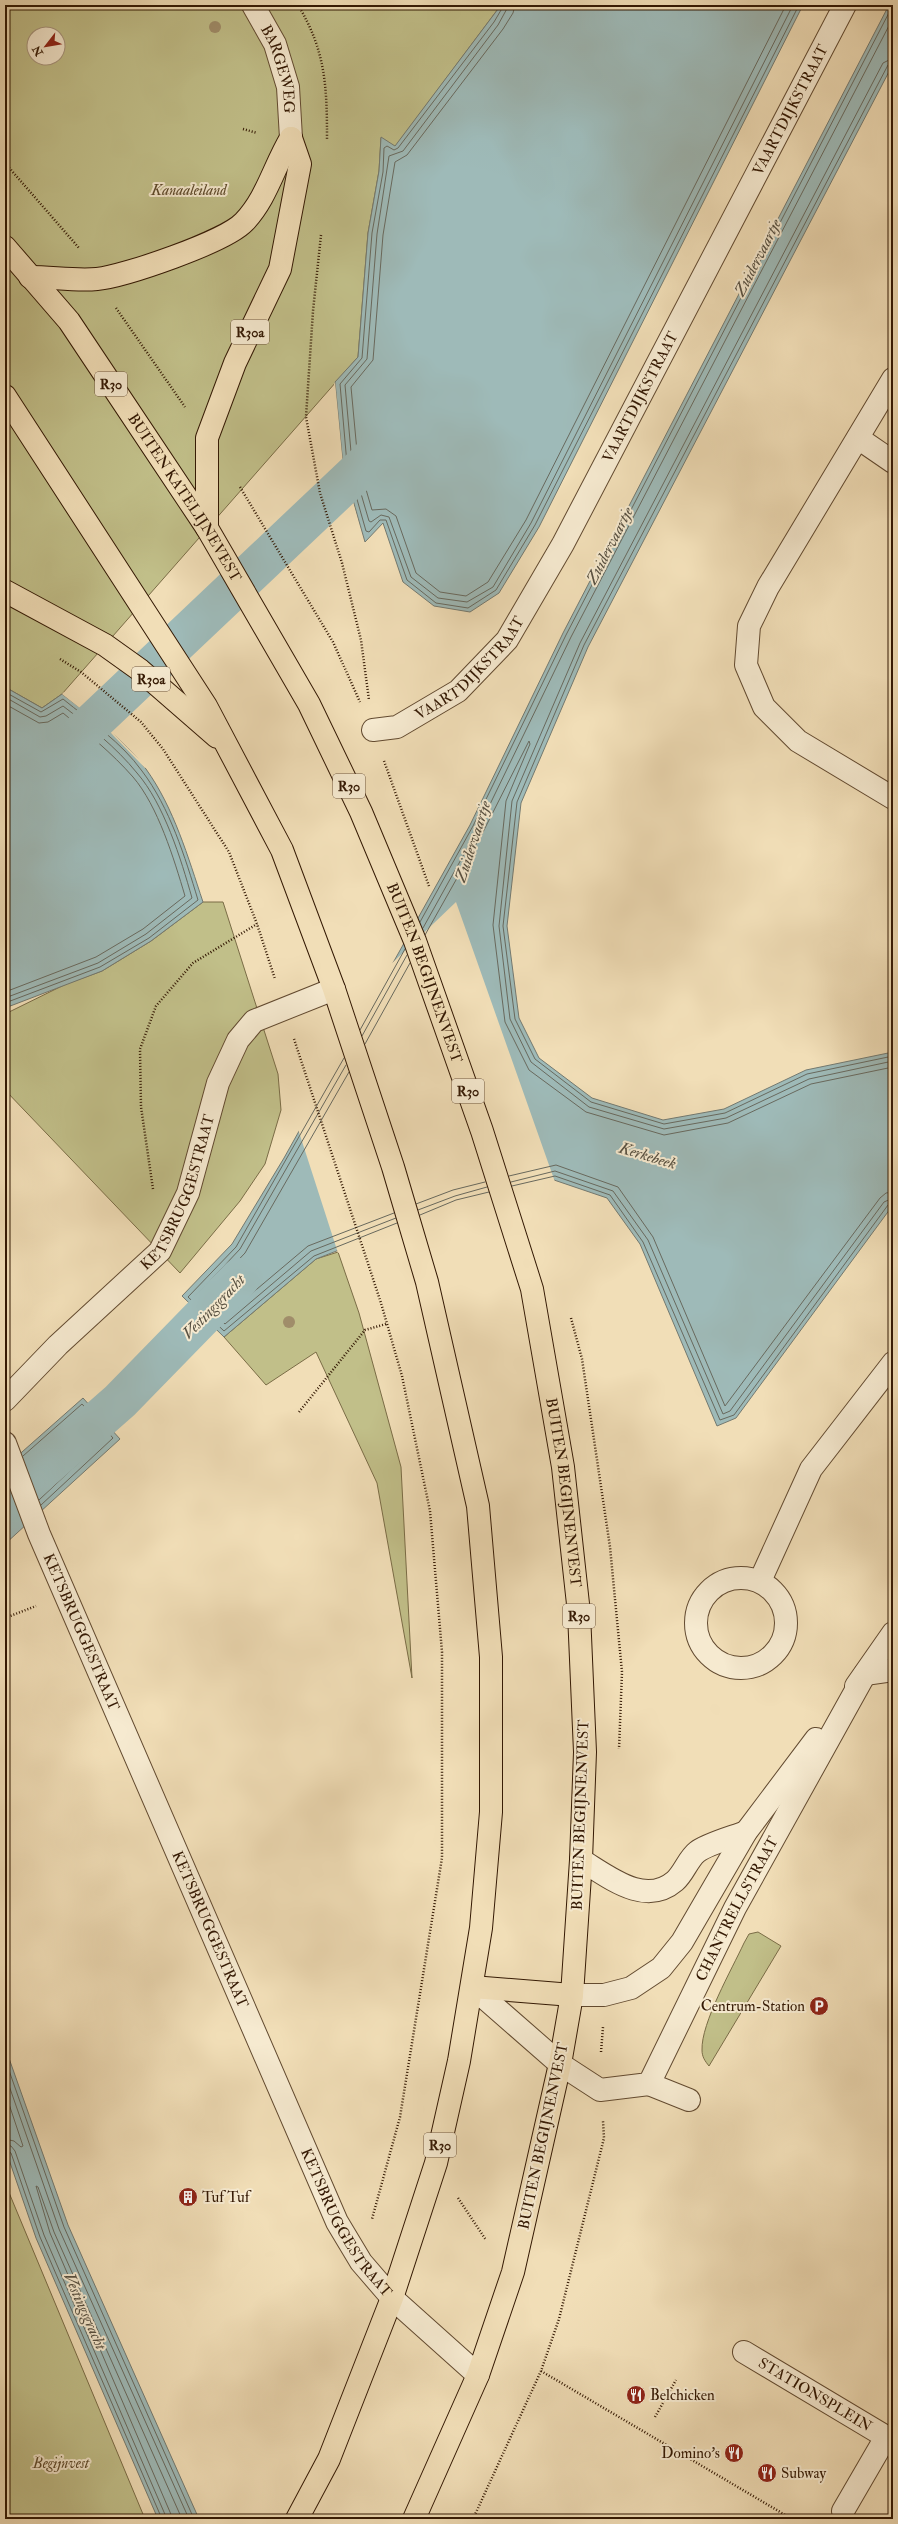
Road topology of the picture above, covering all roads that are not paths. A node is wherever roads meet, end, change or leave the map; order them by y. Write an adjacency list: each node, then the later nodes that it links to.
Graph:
1 (253, 5): 3 (street, BARGEWEG / R30a)
2 (845, 5): 14 (street, VAARTDIJKSTRAAT)
3 (291, 138): 5 (main road); 10 (main road, R30a)
4 (5, 247): 5 (main road, BUITEN KATELIJNEVEST / R30)
5 (30, 277): 10 (main road, BUITEN KATELIJNEVEST / R30)
6 (893, 379): 8 (street)
7 (5, 396): 13 (main road)
8 (858, 438): 9 (street); 16 (street)
9 (893, 462)
10 (207, 528): 12 (main road, BUITEN KATELIJNEVEST / R30)
11 (5, 591): 13 (main road, R30a)
12 (272, 637): 26 (main road, BUITEN BEGIJNENVEST / R30)
13 (200, 711): 15 (main road, R30a)
14 (373, 730)
15 (230, 749): 17 (main road, R30)
16 (893, 798)
17 (334, 989): 19 (street, KETSBRUGGESTRAAT); 27 (main road, R30)
18 (893, 1363): 21 (street)
19 (5, 1400)
20 (5, 1442): 32 (street, KETSBRUGGESTRAAT)
21 (760, 1581): 21 (street)
22 (893, 1633): 24 (street, CHANTRELLSTRAAT)
23 (893, 1670): 24 (street)
24 (866, 1674): 25 (street, CHANTRELLSTRAAT); 30 (street, CHANTRELLSTRAAT)
25 (746, 1832): 26 (street); 28 (street, CHANTRELLSTRAAT)
26 (581, 1860): 28 (main road, BUITEN BEGIJNENVEST / R30)
27 (472, 1987): 28 (main road); 29 (street); 32 (main road, R30)
28 (572, 1995): 29 (main road, BUITEN BEGIJNENVEST / R30)
29 (560, 2064): 30 (street); 34 (main road, BUITEN BEGIJNENVEST / R30)
30 (649, 2084): 31 (street)
31 (688, 2100)
32 (392, 2298): 34 (street, KETSBRUGGESTRAAT); 37 (main road, R30)
33 (744, 2352): 35 (street, STATIONSPLEIN)
34 (478, 2375): 38 (main road, BUITEN BEGIJNENVEST / R30)
35 (890, 2439): 36 (street, STATIONSPLEIN)
36 (843, 2511)
37 (297, 2519)
38 (414, 2519)

